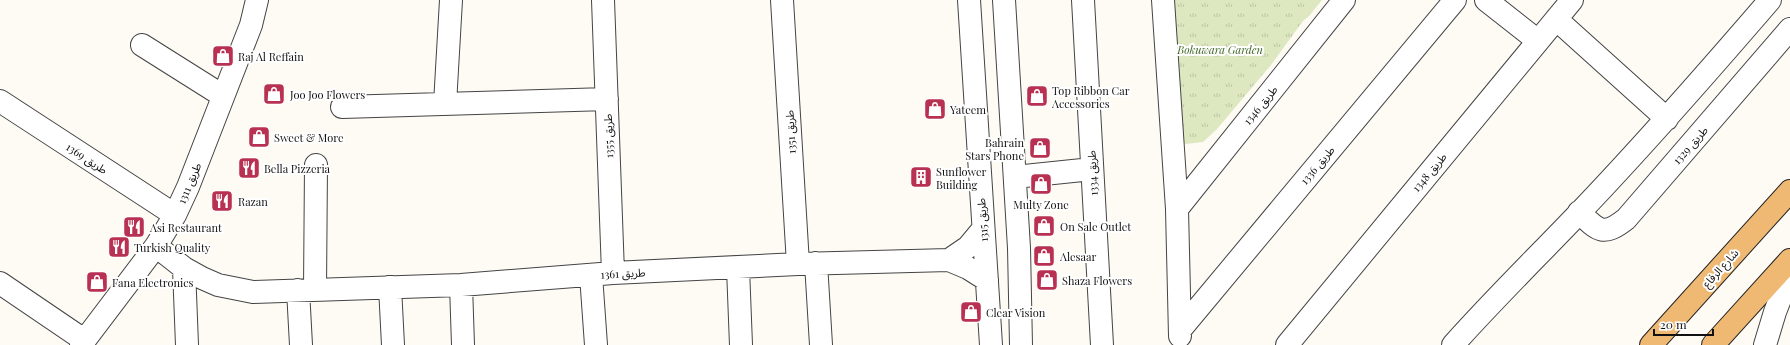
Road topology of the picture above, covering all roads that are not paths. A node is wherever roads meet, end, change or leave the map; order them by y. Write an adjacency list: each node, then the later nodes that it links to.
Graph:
1 (257, 0): 18 (street, طريق 1311)
2 (451, 0): 21 (street)
3 (603, 0): 19 (street, طريق 1355)
4 (782, 0): 35 (street, طريق 1351)
5 (969, 0): 31 (street, طريق 1315)
6 (1004, 0): 26 (street)
7 (1083, 0): 25 (street, طريق 1334)
8 (1163, 0): 28 (street, طريق 1336)
9 (1344, 0): 28 (street, طريق 1346)
10 (1455, 0): 46 (street, طريق 1336)
11 (1486, 0): 16 (street)
12 (1572, 0): 14 (street, طريق 1348)
13 (1770, 0): 23 (street)
14 (1556, 19): 16 (street, طريق 1348); 23 (street)
15 (1790, 29): 29 (street, طريق 1329)
16 (1538, 41): 58 (street, طريق 1348)
17 (142, 45): 18 (street)
18 (223, 96): 30 (street, طريق 1311)
19 (607, 99): 21 (street); 38 (street, طريق 1355)
20 (0, 101): 30 (street, طريق 1369)
21 (445, 104): 22 (street)
22 (342, 107)
23 (1667, 119): 29 (street)
24 (316, 165): 45 (street)
25 (1092, 169): 26 (street); 57 (street, طريق 1334)
26 (1015, 177): 56 (street)
27 (1790, 191): 60 (main road, شارع الرفاع)
28 (1177, 210): 46 (street, طريق 1336)
29 (1580, 212): 59 (street)
30 (175, 215): 32 (street, طريق 1311)
31 (983, 229): 33 (street); 41 (street, طريق 1315)
32 (156, 246): 36 (street, طريق 1361); 47 (street, طريق 1311)
33 (948, 260): 35 (street, طريق 1361); 41 (street, طريق 1361)
34 (1790, 260): 61 (main road)
35 (807, 264): 37 (street, طريق 1361); 54 (street, طريق 1351)
36 (184, 268): 45 (street, طريق 1361); 48 (street)
37 (738, 268): 38 (street, طريق 1361); 53 (street)
38 (613, 273): 40 (street, طريق 1361)
39 (1790, 273): 62 (street)
40 (591, 275): 43 (street, طريق 1361); 52 (street)
41 (986, 280): 55 (street, طريق 1315)
42 (0, 283): 47 (street)
43 (461, 285): 44 (street, طريق 1361); 51 (street)
44 (390, 287): 45 (street, طريق 1361); 50 (street)
45 (306, 290): 49 (street)
46 (1180, 337)
47 (83, 343)
48 (187, 345)
49 (301, 345)
50 (394, 345)
51 (463, 345)
52 (596, 345)
53 (742, 345)
54 (821, 345)
55 (991, 345)
56 (1021, 345)
57 (1102, 345)
58 (1287, 345)
59 (1453, 345)
60 (1651, 345)
61 (1713, 345)
62 (1765, 345)

